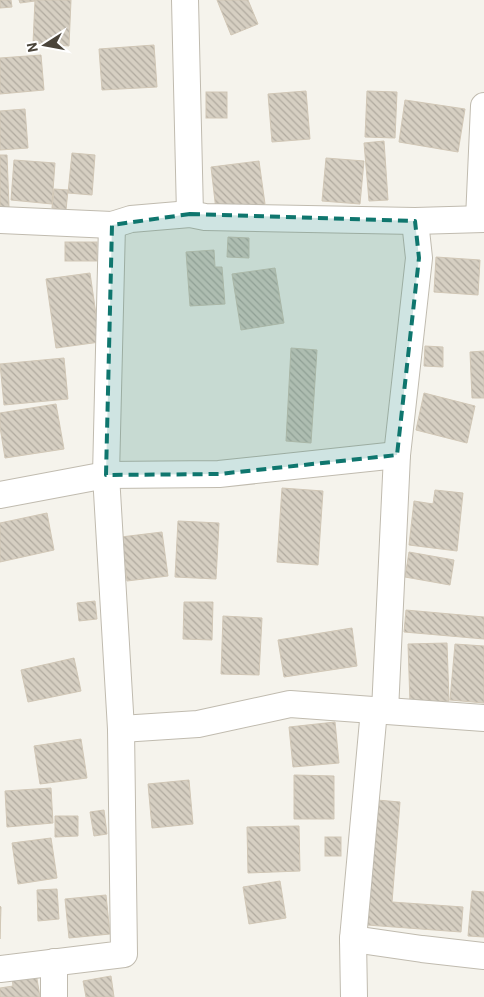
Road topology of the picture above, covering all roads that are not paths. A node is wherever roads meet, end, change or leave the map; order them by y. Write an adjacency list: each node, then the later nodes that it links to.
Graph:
1 (185, 0): 3 (street)
2 (484, 106): 4 (street)
3 (190, 214): 6 (street); 7 (street)
4 (482, 219): 6 (street)
5 (0, 220): 7 (street)
6 (415, 221): 8 (street)
7 (112, 225): 9 (street)
8 (398, 455): 9 (street); 11 (street)
9 (106, 475): 10 (street); 13 (street)
10 (0, 495)
11 (379, 711): 12 (street); 13 (street); 14 (street)
12 (484, 718)
13 (121, 729): 16 (street)
14 (353, 939): 15 (street); 19 (street)
15 (484, 956)
16 (54, 962): 17 (street); 18 (street)
17 (0, 969)
18 (54, 997)
19 (354, 997)

